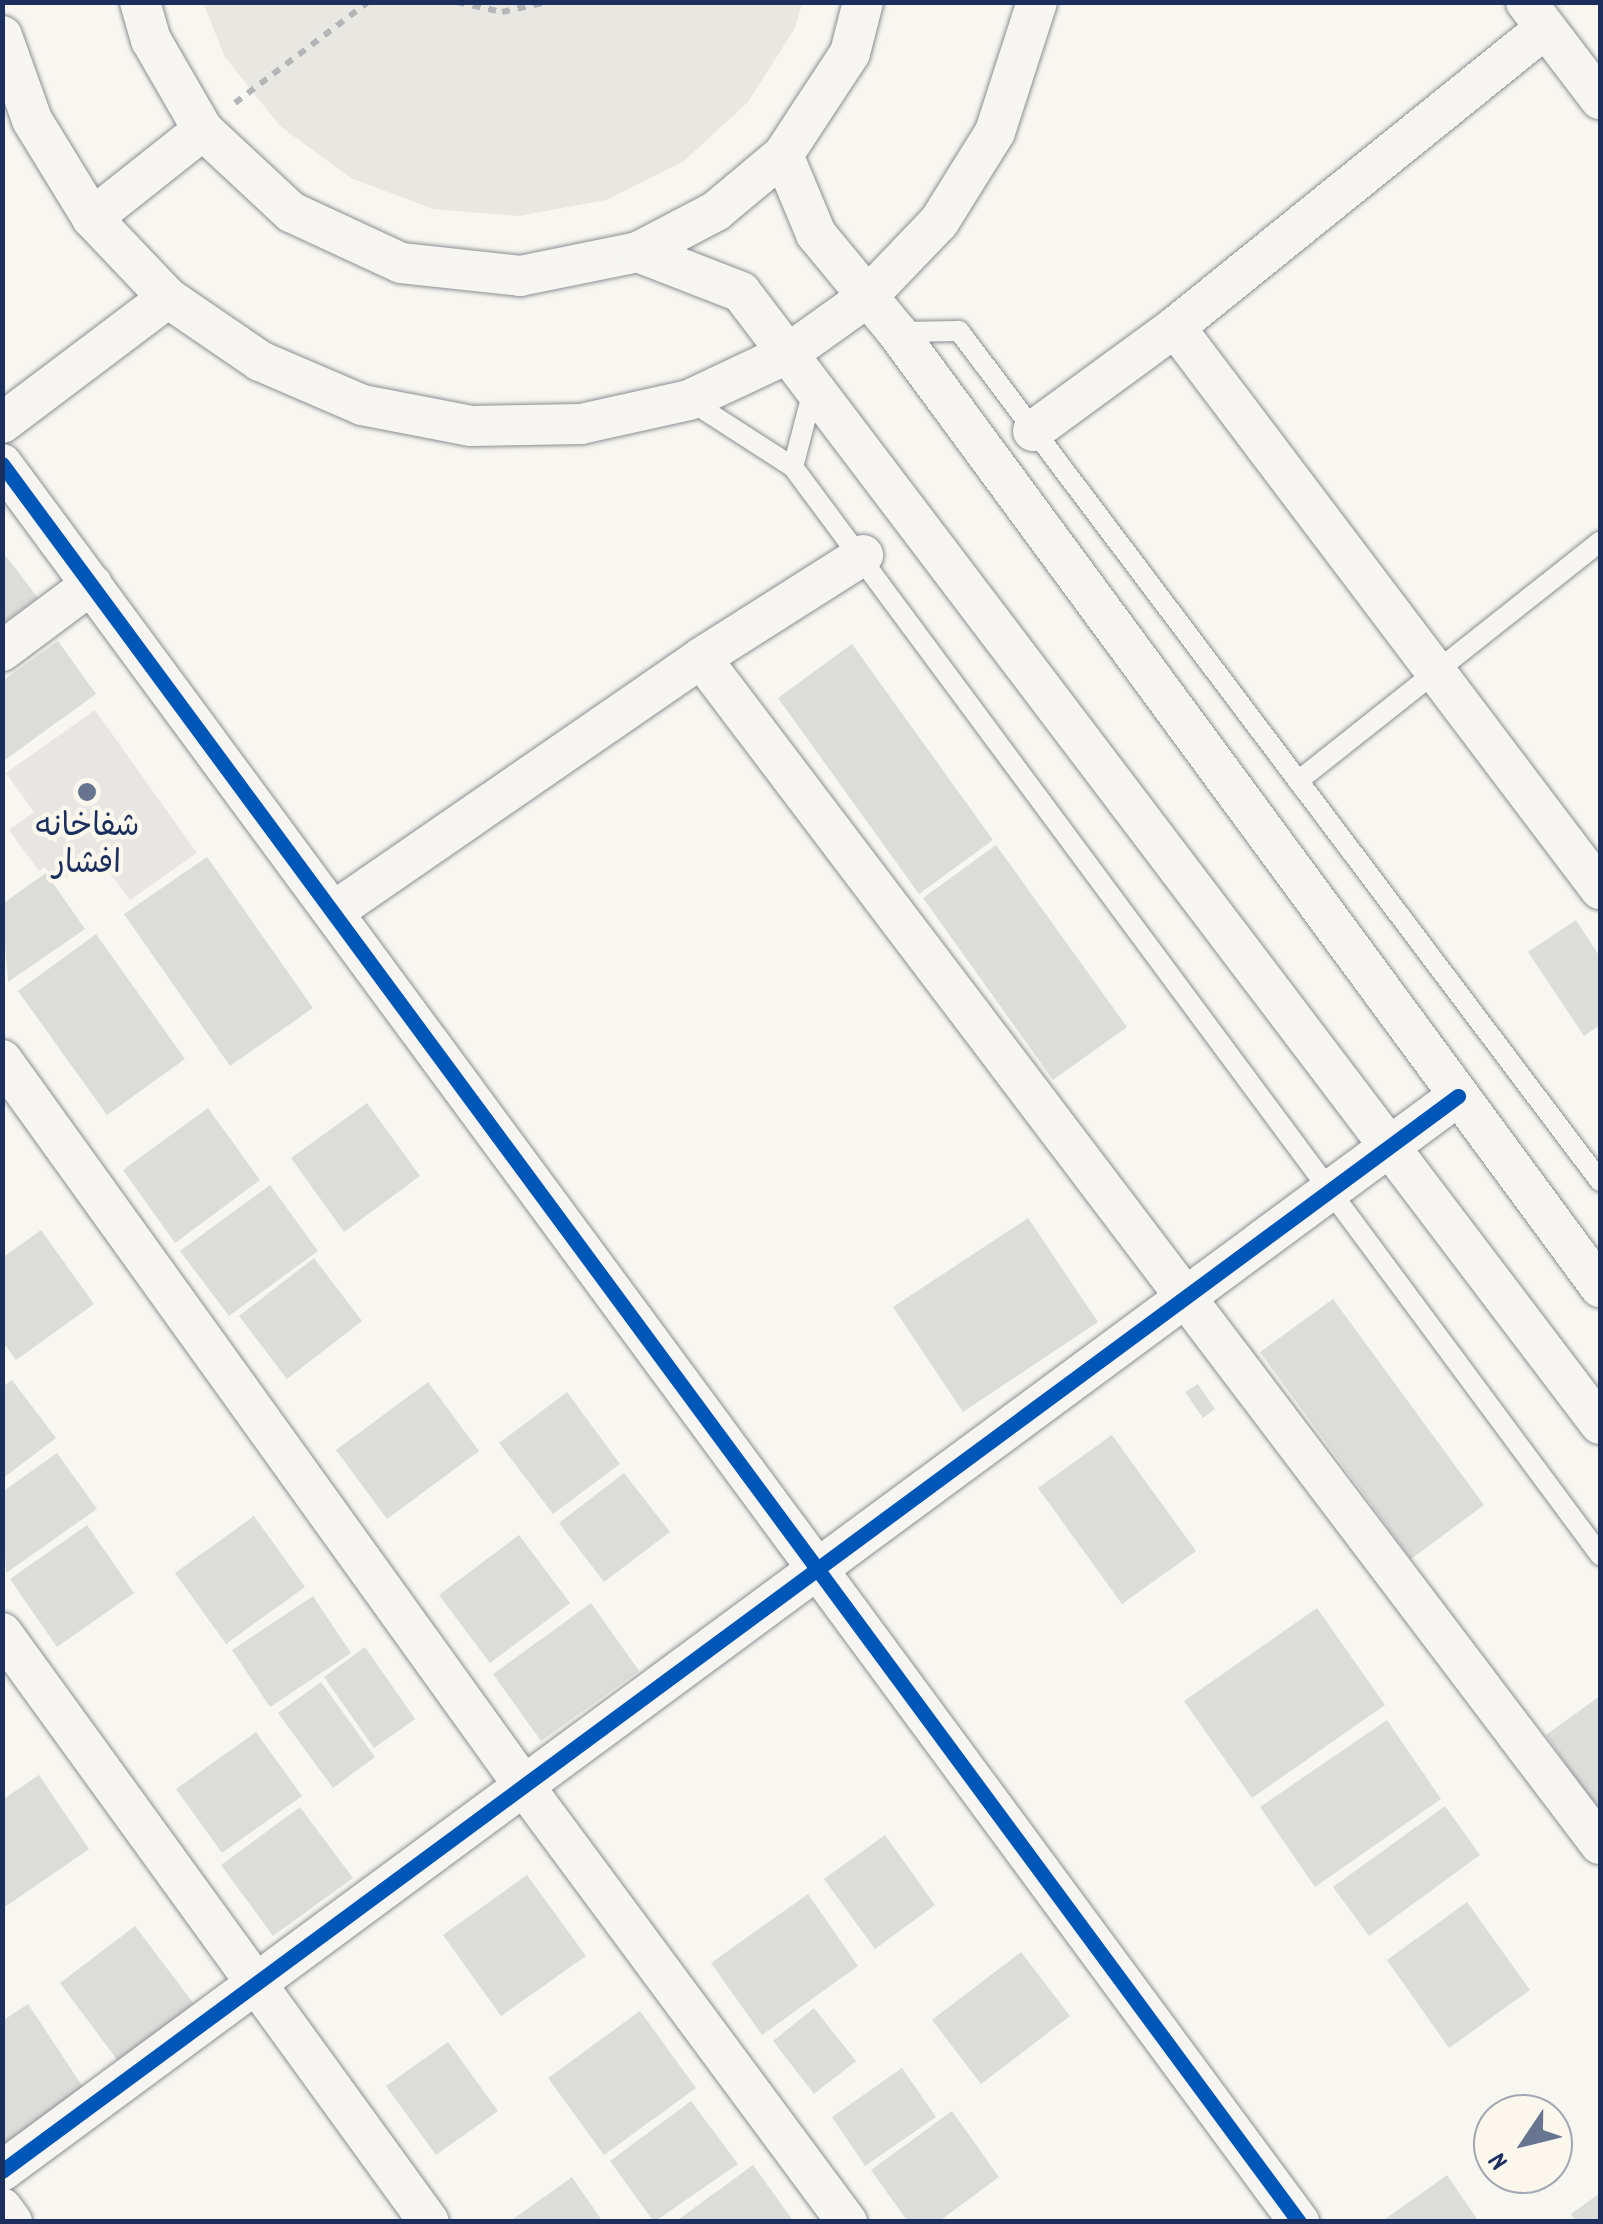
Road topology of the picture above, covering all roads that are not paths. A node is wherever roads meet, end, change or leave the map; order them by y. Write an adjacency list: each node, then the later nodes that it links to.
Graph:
1 (140, 2): 8 (street)
2 (863, 2): 9 (street)
3 (1038, 2): 13 (street)
4 (1536, 15): 6 (street); 14 (street)
5 (2, 36): 7 (street)
6 (1600, 99)
7 (14, 112): 10 (street)
8 (203, 130): 10 (street); 11 (street)
9 (783, 155): 11 (street); 13 (street)
10 (92, 218): 12 (street)
11 (638, 252): 16 (street)
12 (168, 298): 18 (street); 19 (street)
13 (866, 298): 15 (street); 16 (street)
14 (1175, 327): 20 (street); 28 (street)
15 (896, 332): 20 (lane); 33 (street)
16 (789, 353): 17 (street); 18 (street)
17 (815, 385): 22 (lane); 34 (street)
18 (689, 400): 22 (lane)
19 (2, 424)
20 (1033, 431): 29 (lane)
21 (2, 464): 25 (street)
22 (793, 467): 24 (lane)
23 (1600, 542): 28 (lane)
24 (863, 556): 27 (street); 36 (lane)
25 (92, 584): 26 (street); 31 (street)
26 (2, 650)
27 (702, 658): 31 (street); 38 (street)
28 (1436, 671): 29 (lane); 30 (street)
29 (1298, 781): 35 (lane)
30 (1600, 889)
31 (333, 912): 41 (street)
32 (2, 1060): 43 (street)
33 (1458, 1096): 34 (street); 37 (street)
34 (1394, 1144): 36 (street); 39 (street)
35 (1600, 1180)
36 (1328, 1193): 38 (street); 40 (lane)
37 (1600, 1287)
38 (1183, 1299): 41 (street); 44 (street)
39 (1600, 1424)
40 (1600, 1555)
41 (818, 1569): 43 (street); 51 (street)
42 (2, 1634): 45 (street)
43 (524, 1786): 45 (street); 50 (street)
44 (1600, 1844)
45 (254, 1986): 46 (street); 49 (street)
46 (2, 2171)
47 (2, 2208): 48 (street)
48 (12, 2222)
49 (429, 2222)
50 (846, 2222)
51 (1299, 2222)

